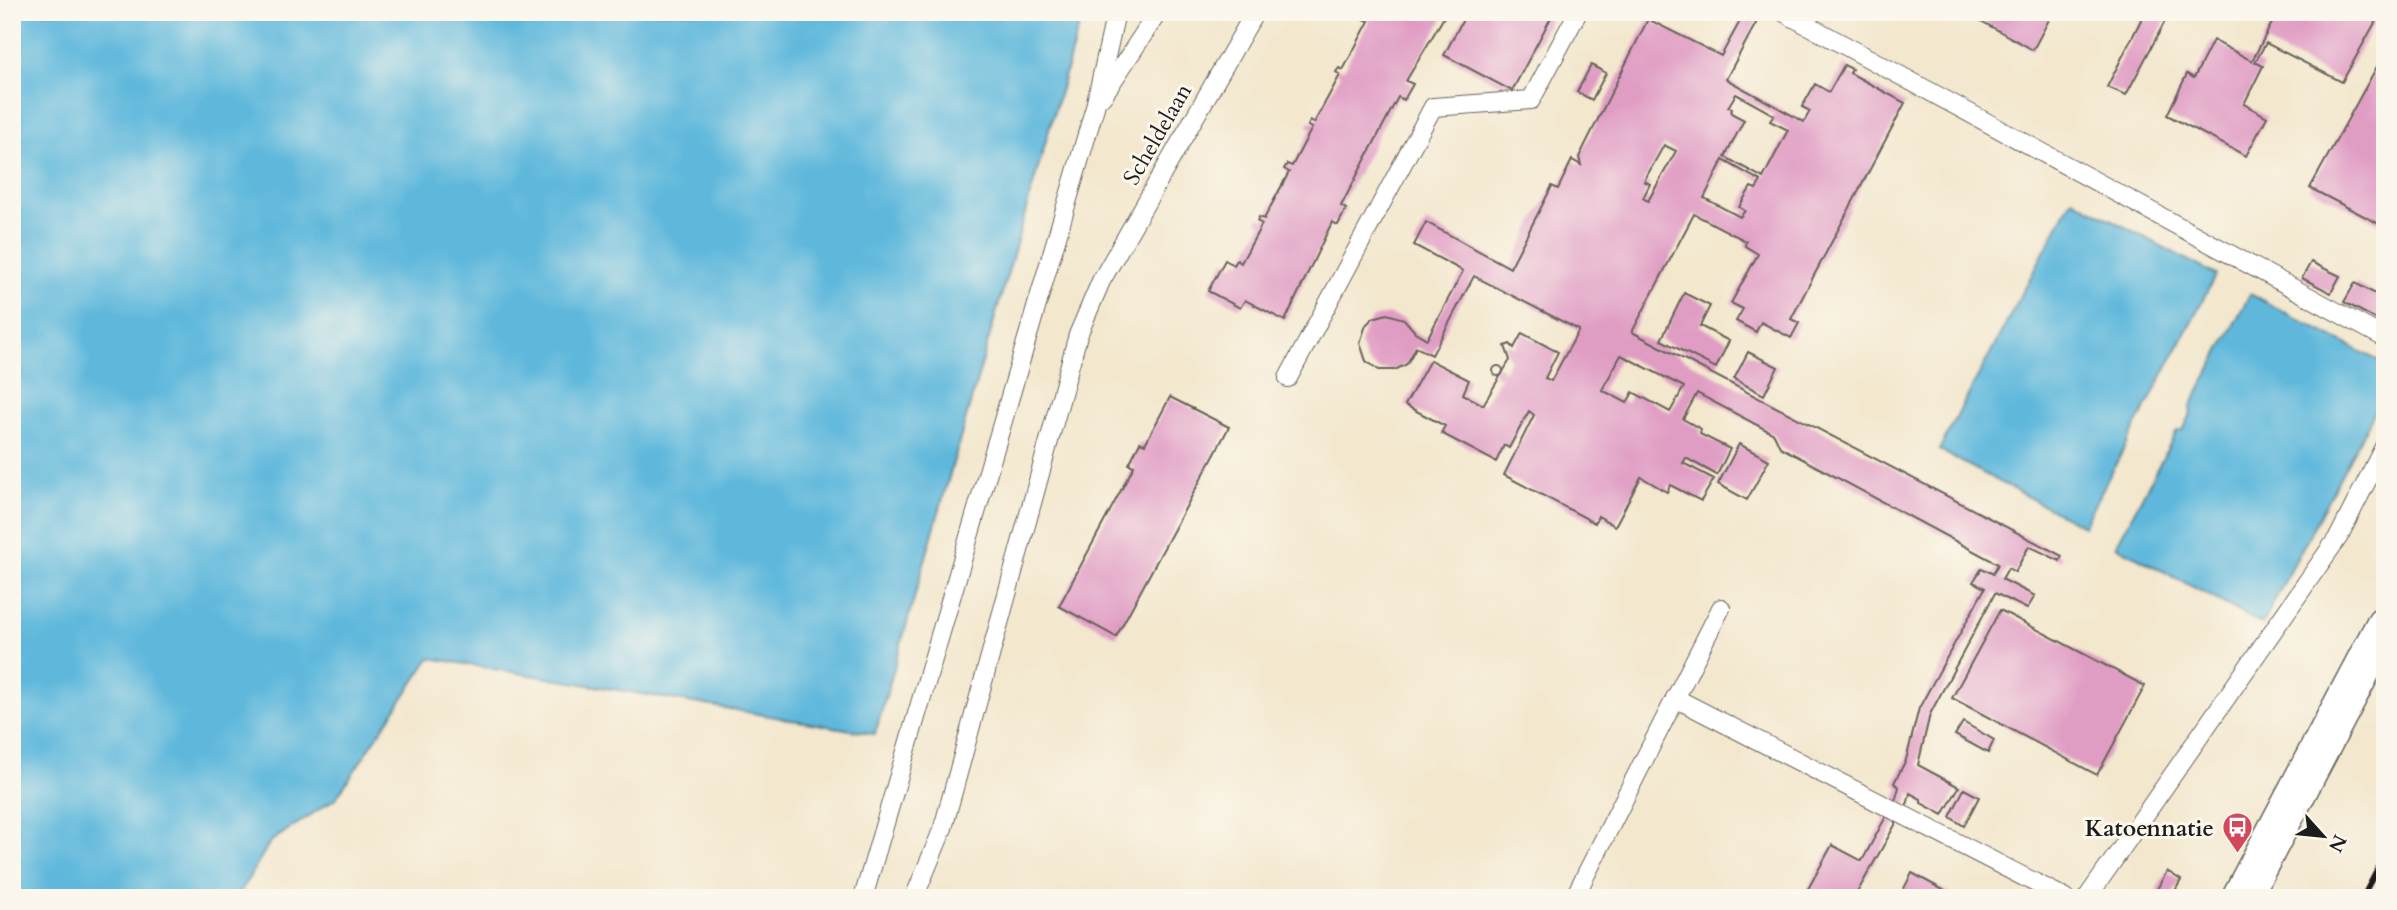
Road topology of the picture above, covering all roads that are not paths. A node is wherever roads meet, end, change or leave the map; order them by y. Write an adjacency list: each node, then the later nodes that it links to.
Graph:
1 (1116, 12): 6 (lane)
2 (1158, 12): 6 (lane)
3 (1255, 12): 14 (lane, Scheldelaan)
4 (1578, 12): 8 (lane)
5 (1783, 12): 7 (lane)
6 (1095, 107): 13 (lane)
7 (2385, 338)
8 (1288, 377)
9 (2385, 445): 17 (lane)
10 (1721, 608): 12 (lane)
11 (2385, 625): 18 (main road)
12 (1675, 698): 15 (lane); 16 (lane)
13 (863, 898)
14 (914, 898)
15 (1574, 898)
16 (2065, 898)
17 (2087, 898)
18 (2241, 898)

